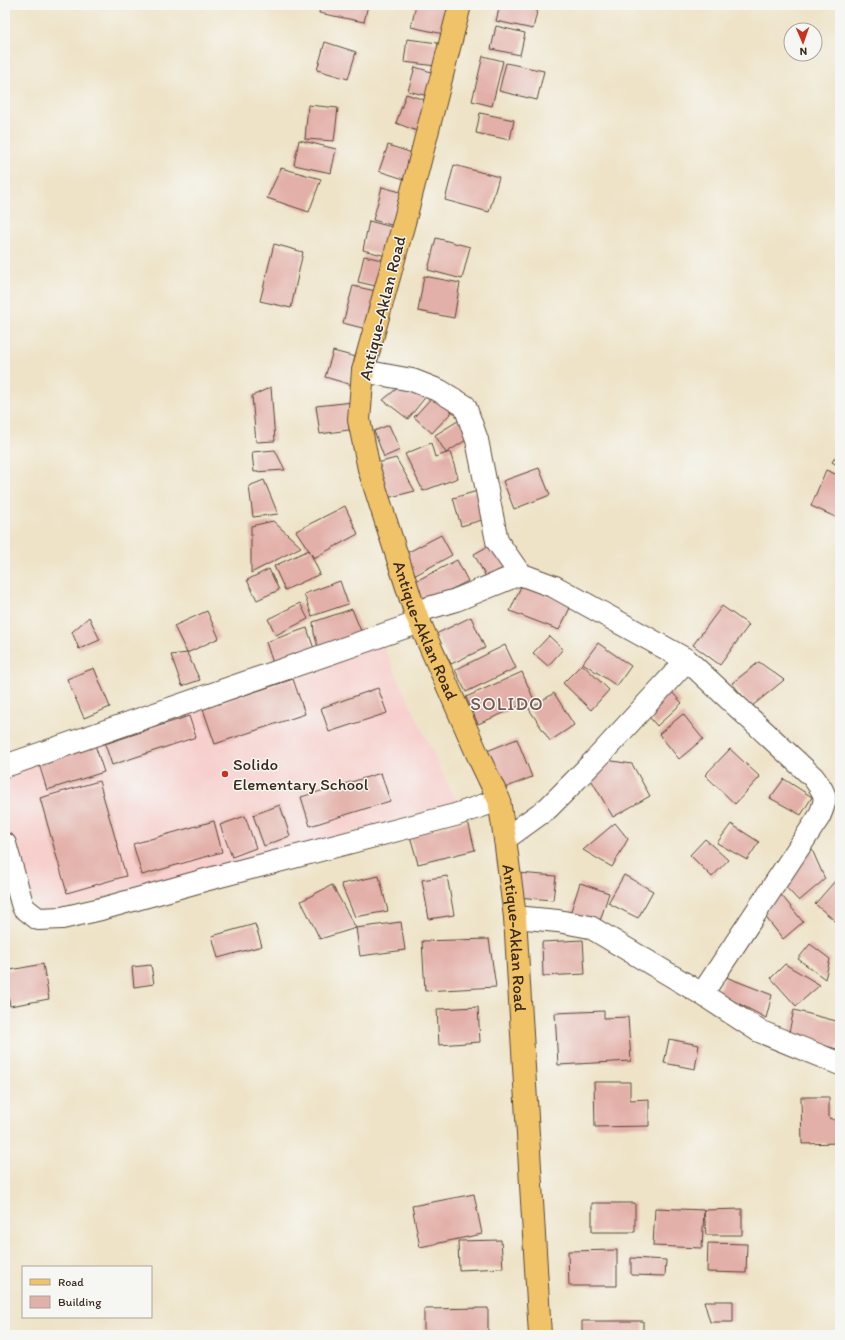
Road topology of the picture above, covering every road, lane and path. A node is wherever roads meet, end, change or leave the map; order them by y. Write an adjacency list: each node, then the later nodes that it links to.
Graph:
1 (460, 5): 2 (main road, Antique-Aklan Road)
2 (363, 371): 3 (street); 4 (main road, Antique-Aklan Road)
3 (520, 574): 4 (street); 5 (street)
4 (418, 617): 6 (street); 7 (main road, Antique-Aklan Road)
5 (687, 660): 8 (street); 11 (street)
6 (5, 766)
7 (499, 800): 8 (main road, Antique-Aklan Road); 9 (street)
8 (505, 839): 10 (main road, Antique-Aklan Road)
9 (5, 844)
10 (515, 917): 11 (street); 13 (main road, Antique-Aklan Road)
11 (702, 994): 12 (street)
12 (840, 1064)
13 (540, 1335)

